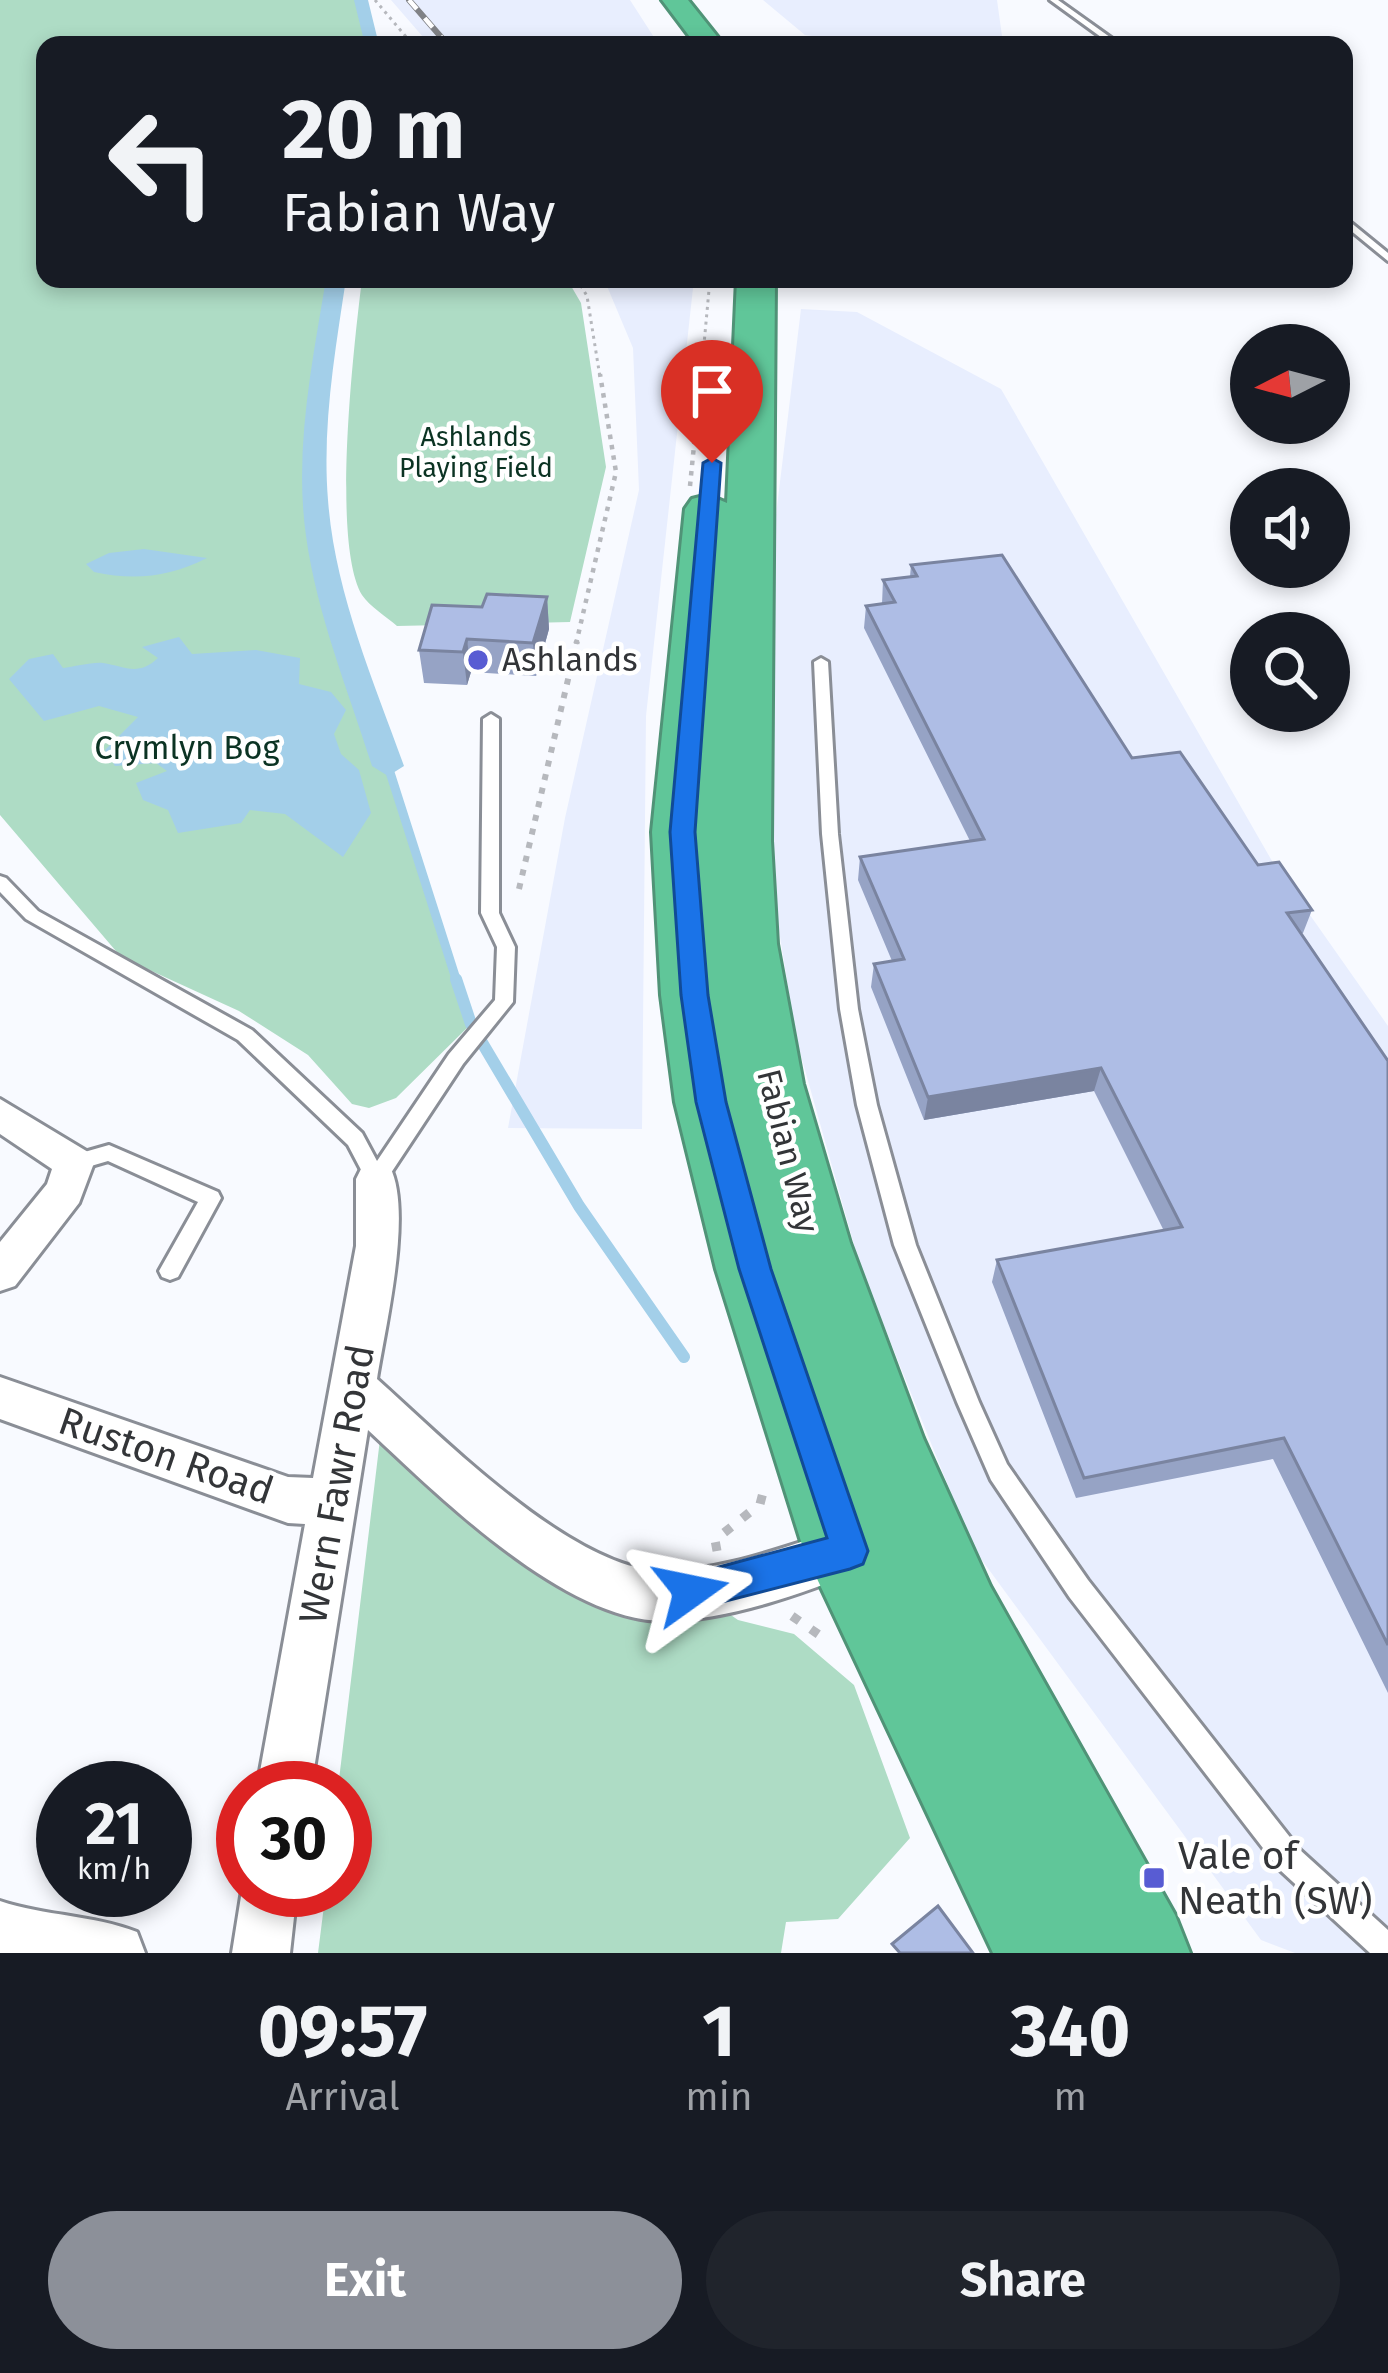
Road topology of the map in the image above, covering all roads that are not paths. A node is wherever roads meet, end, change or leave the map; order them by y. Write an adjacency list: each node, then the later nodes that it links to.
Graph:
1 (654, 0): 4 (highway)
2 (675, 0): 5 (highway)
3 (1053, 0): 6 (lane)
4 (680, 36)
5 (703, 36)
6 (1104, 36)
7 (1353, 228): 8 (lane)
8 (1388, 258)
9 (726, 288): 22 (highway, Fabian Way)
10 (756, 288): 30 (highway, Fabian Way)
11 (820, 662): 26 (lane)
12 (491, 719): 16 (lane)
13 (0, 882): 16 (lane)
14 (0, 1114): 15 (street)
15 (74, 1163): 17 (lane); 18 (street)
16 (376, 1179): 19 (street, Wern Fawr Road)
17 (170, 1271)
18 (0, 1273)
19 (354, 1388): 21 (street, Wern Fawr Road); 22 (street)
20 (0, 1397): 21 (street, Ruston Road)
21 (334, 1502): 23 (street, Wern Fawr Road)
22 (850, 1551): 29 (highway, Fabian Way)
23 (289, 1761)
24 (266, 1917): 28 (street)
25 (0, 1930): 27 (street)
26 (1388, 1950)
27 (116, 1953)
28 (261, 1953)
29 (1049, 1953)
30 (1136, 1953)

